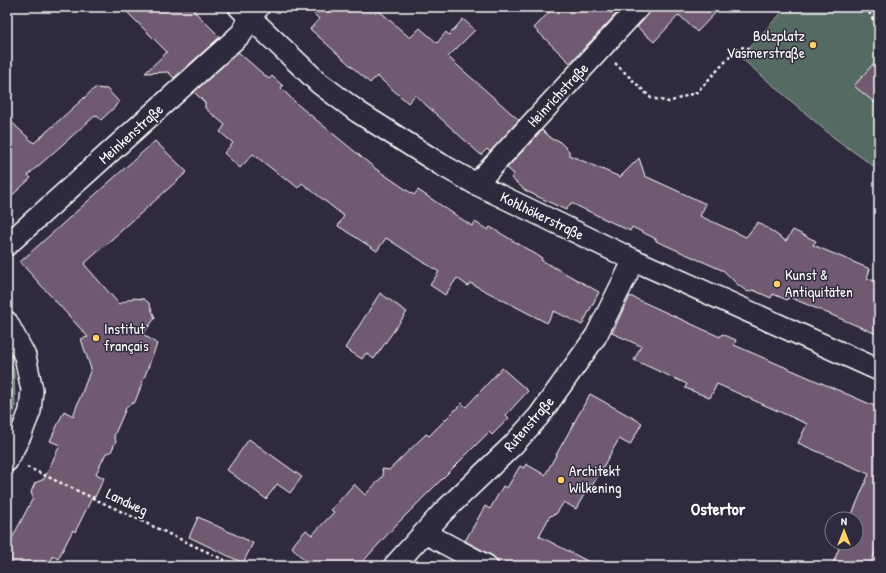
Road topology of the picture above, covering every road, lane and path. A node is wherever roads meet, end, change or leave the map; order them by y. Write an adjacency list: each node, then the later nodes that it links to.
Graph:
1 (639, 7): 6 (street, Heinrichstraße)
2 (866, 7): 4 (path)
3 (249, 10): 7 (street, Kohlhökerstraße); 8 (street, Meinkenstraße)
4 (879, 30)
5 (749, 48): 6 (path)
6 (600, 49): 7 (street, Heinrichstraße)
7 (476, 184): 9 (street, Kohlhökerstraße)
8 (7, 245)
9 (634, 260): 11 (street, Kohlhökerstraße); 13 (street, Rutenstraße)
10 (7, 322): 12 (street)
11 (879, 370)
12 (8, 460): 14 (path, Landweg)
13 (425, 533): 15 (street, Rutenstraße); 16 (street)
14 (237, 566)
15 (394, 566)
16 (487, 566)

